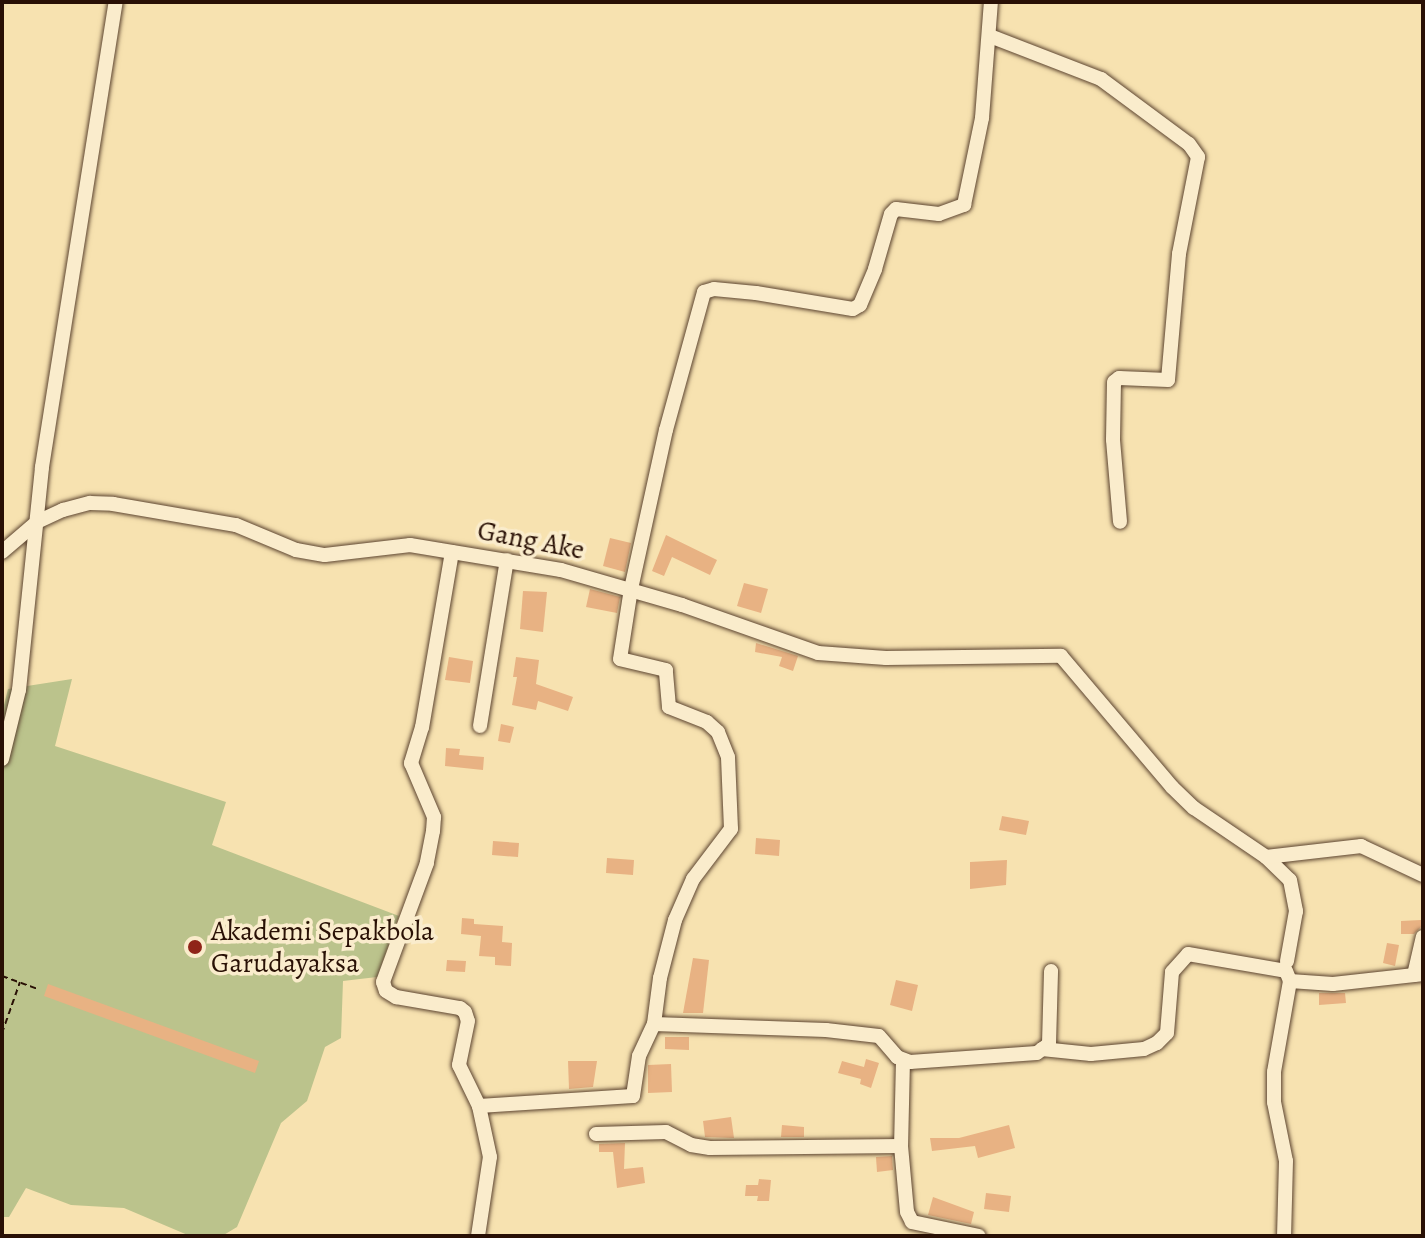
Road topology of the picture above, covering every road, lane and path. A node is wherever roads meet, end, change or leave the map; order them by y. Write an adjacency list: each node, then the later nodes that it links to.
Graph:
1 (116, 2): 4 (street)
2 (991, 2): 3 (street)
3 (990, 36): 5 (street); 9 (street)
4 (37, 522): 6 (street, Gang Ake); 7 (street, Gang Ake); 11 (street)
5 (1120, 522)
6 (2, 552)
7 (452, 552): 8 (street, Gang Ake); 26 (street)
8 (507, 560): 9 (street, Gang Ake); 10 (street)
9 (631, 589): 12 (street, Gang Ake); 22 (street)
10 (480, 726)
11 (2, 759)
12 (1266, 857): 13 (street); 15 (street)
13 (1423, 875)
14 (1423, 937): 17 (street)
15 (1287, 961)
16 (1051, 971): 24 (street)
17 (1419, 975): 19 (street)
18 (2, 976): 20 (path)
19 (1290, 981): 24 (street); 31 (street)
20 (20, 982): 21 (path); 23 (path)
21 (37, 989)
22 (654, 1024): 25 (street); 26 (street)
23 (2, 1033)
24 (1042, 1049): 25 (street)
25 (903, 1060): 28 (street)
26 (479, 1106): 29 (street)
27 (596, 1134): 28 (street)
28 (901, 1146): 30 (street)
29 (478, 1236)
30 (979, 1236)
31 (1284, 1236)

